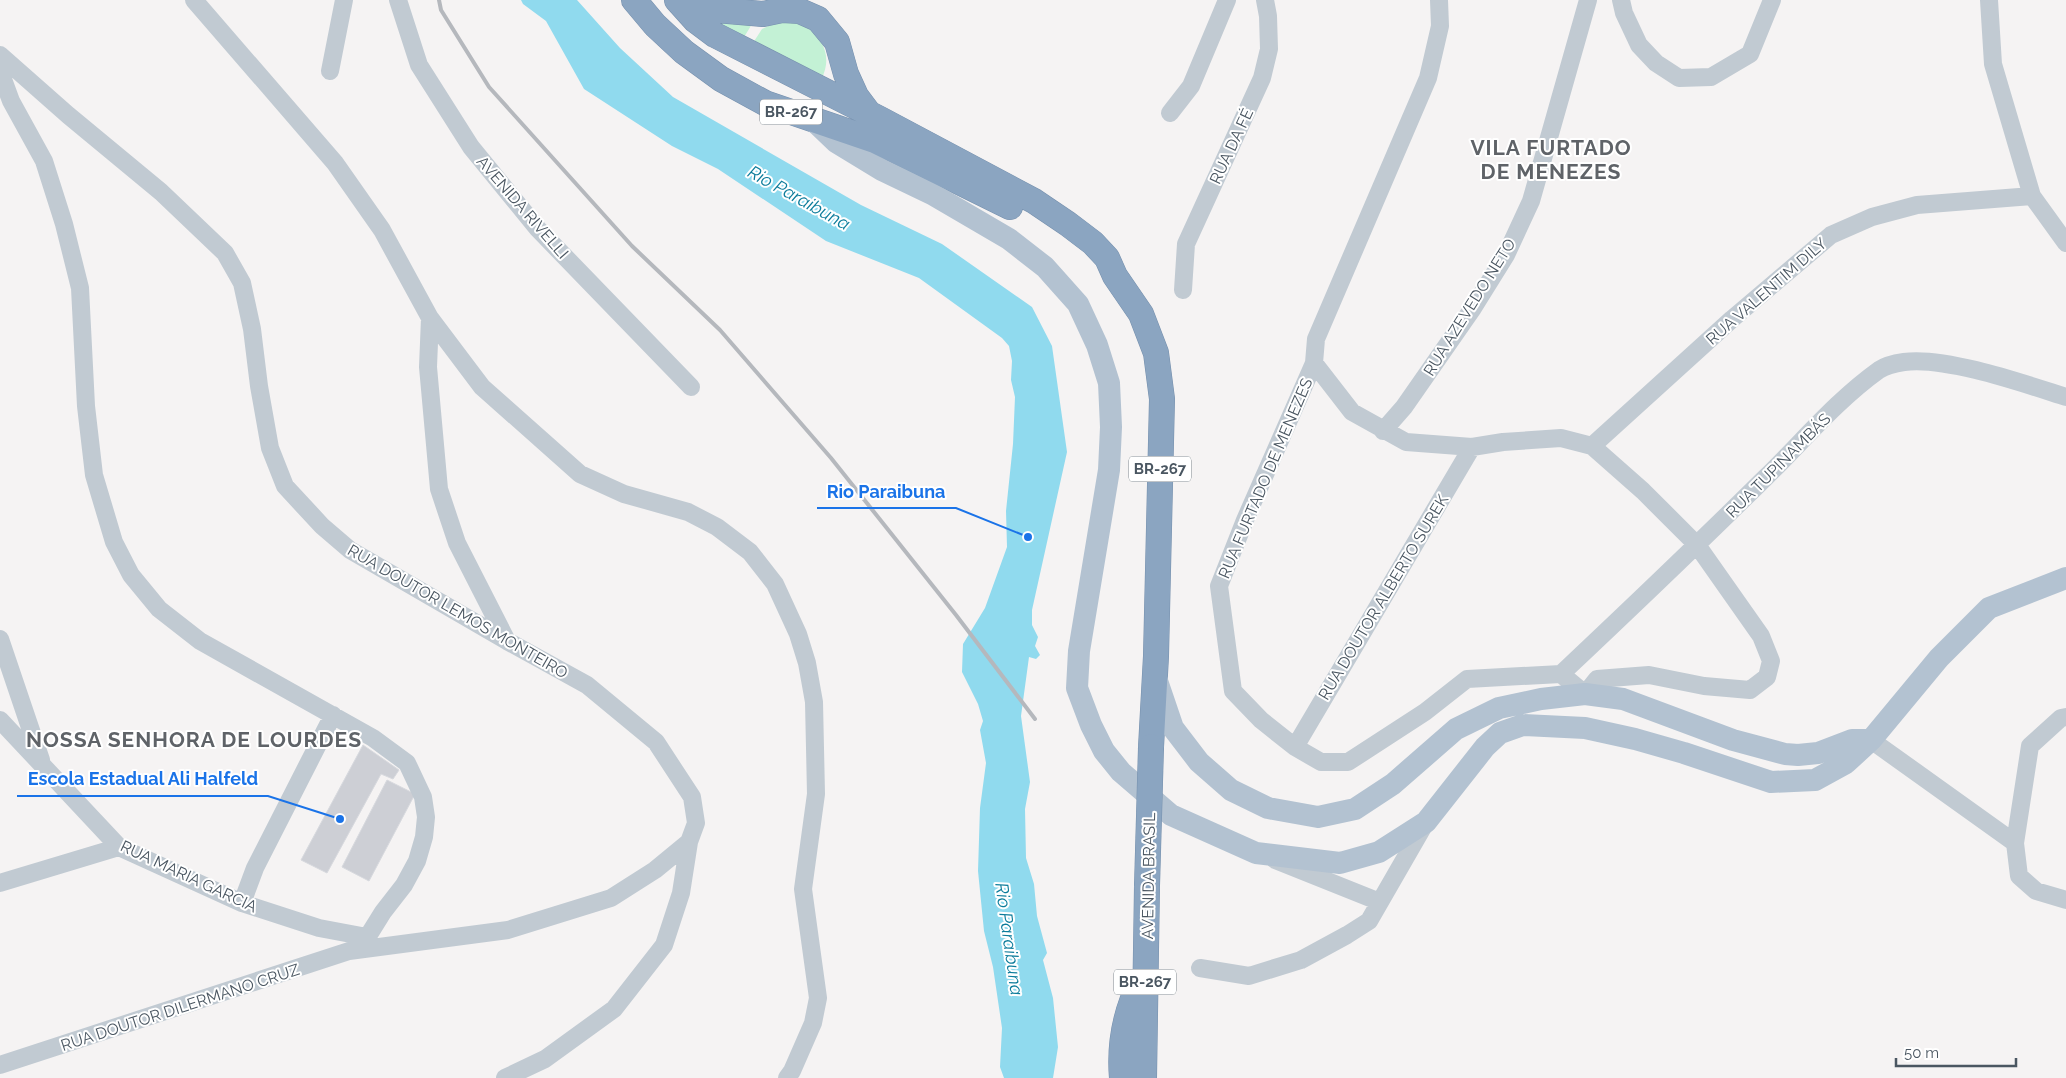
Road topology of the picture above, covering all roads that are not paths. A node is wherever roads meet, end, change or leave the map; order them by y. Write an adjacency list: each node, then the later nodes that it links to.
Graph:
1 (194, 0): 28 (street)
2 (344, 0): 18 (street)
3 (398, 0): 30 (street, AVENIDA RIVELLI)
4 (634, 0): 20 (highway, BR-267)
5 (1227, 0): 22 (street)
6 (1265, 0): 27 (street, RUA DA FÉ)
7 (1439, 0): 29 (street, RUA FURTADO DE MENEZES)
8 (1588, 0): 32 (street, RUA AZEVEDO NETO)
9 (1621, 0): 10 (street)
10 (1772, 0)
11 (1989, 0): 25 (street)
12 (678, 1): 13 (highway); 14 (highway, BR-267)
13 (763, 14): 14 (highway); 15 (highway)
14 (741, 49): 19 (highway, BR-267); 20 (highway, BR-267)
15 (840, 52): 19 (highway, BR-267); 21 (highway)
16 (0, 55): 38 (street, RUA DOUTOR LEMOS MONTEIRO)
17 (0, 71): 42 (street)
18 (330, 71)
19 (827, 91): 20 (highway, BR-267); 21 (highway, BR-267)
20 (765, 103): 23 (highway, BR-267)
21 (868, 112): 24 (highway, BR-267)
22 (1170, 113)
23 (813, 120): 24 (highway, BR-267); 51 (main road)
24 (983, 184): 39 (highway, BR-267)
25 (2032, 196): 26 (street); 34 (street, RUA VALENTIM DILY)
26 (2066, 243)
27 (1183, 290)
28 (430, 318): 38 (street); 66 (street)
29 (1314, 363): 32 (street); 48 (street, RUA FURTADO DE MENEZES)
30 (691, 387)
31 (2066, 397): 35 (street, RUA TUPINAMBÁS)
32 (1383, 431): 33 (street)
33 (1472, 446): 34 (street); 48 (street, RUA DOUTOR ALBERTO SUREK)
34 (1592, 446): 35 (street)
35 (1697, 545): 40 (street, RUA TUPINAMBÁS); 41 (street)
36 (2066, 578): 47 (main road)
37 (0, 639): 50 (street)
38 (508, 641): 53 (street, RUA DOUTOR LEMOS MONTEIRO)
39 (1154, 674): 41 (main road); 51 (highway, AVENIDA BRASIL / BR-267, bridge)
40 (1561, 674): 41 (street); 48 (street, RUA FURTADO DE MENEZES)
41 (1585, 694): 45 (main road); 46 (main road)
42 (332, 715): 60 (street); 61 (street)
43 (2066, 717): 54 (street)
44 (0, 720): 50 (street, RUA MARIA GARCIA)
45 (1585, 728): 49 (main road); 52 (main road)
46 (1707, 730): 47 (main road); 49 (main road)
47 (1871, 740): 49 (main road); 54 (street)
48 (1294, 747)
49 (1665, 748)
50 (42, 765): 55 (street, RUA MARIA GARCIA)
51 (1150, 796): 56 (main road); 63 (highway, AVENIDA BRASIL / BR-267, bridge)
52 (1426, 822): 56 (main road); 59 (street)
53 (689, 842): 61 (street, RUA MARIA GARCIA); 65 (street, RUA DOUTOR LEMOS MONTEIRO)
54 (2015, 843): 58 (street)
55 (119, 847): 57 (street); 60 (street, RUA MARIA GARCIA)
56 (1256, 853): 59 (street)
57 (0, 883)
58 (2066, 900)
59 (1380, 902): 62 (street)
60 (242, 904): 61 (street, RUA MARIA GARCIA)
61 (363, 943): 64 (street, RUA DOUTOR DILERMANO CRUZ)
62 (1200, 968)
63 (1145, 972): 67 (highway); 68 (highway, AVENIDA BRASIL / BR-267)
64 (0, 1065)
65 (505, 1078)
66 (787, 1078)
67 (1122, 1078)
68 (1144, 1078)

